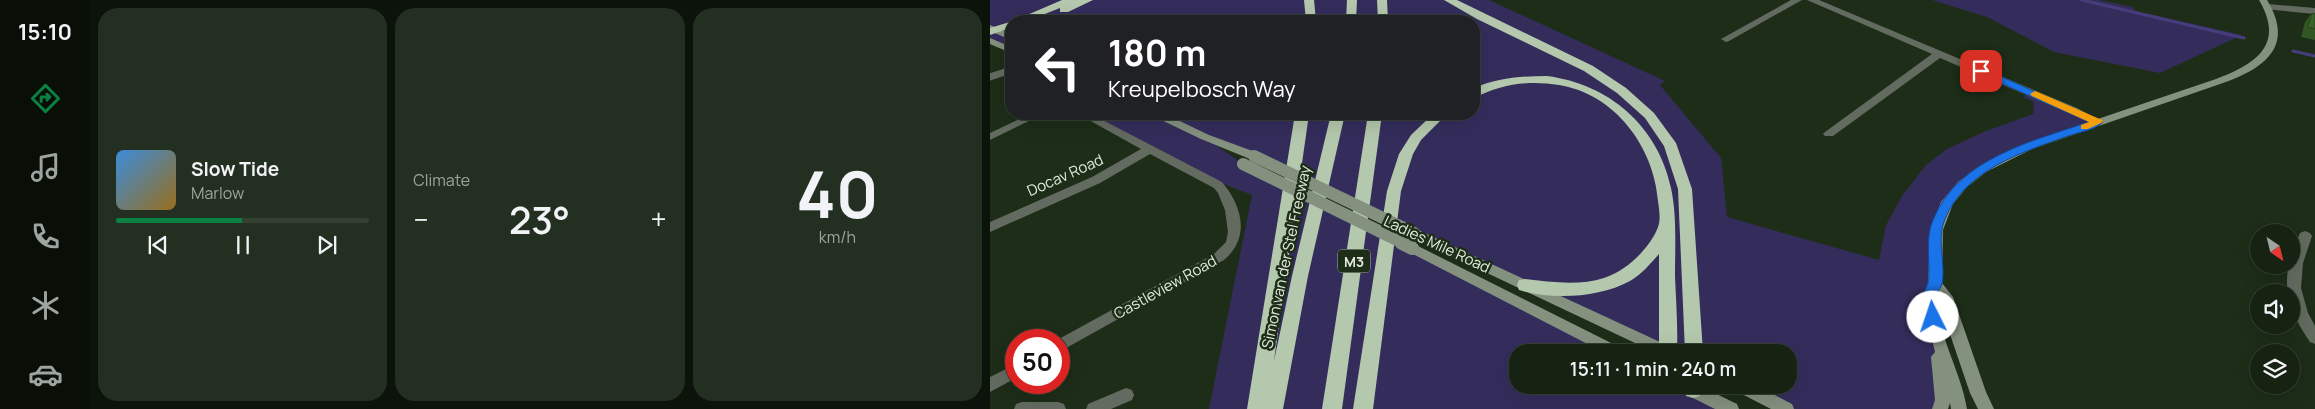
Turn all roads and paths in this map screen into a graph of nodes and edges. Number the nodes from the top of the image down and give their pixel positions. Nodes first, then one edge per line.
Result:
1 (1071, 0) edge
2 (1088, 0) edge
3 (1309, 0) edge
4 (1352, 0) edge
5 (1382, 0) edge
6 (1449, 0) edge
7 (1798, 0) edge
8 (1811, 0) edge
9 (2265, 3) edge
10 (2315, 11) edge
11 (1033, 15) edge
12 (1052, 15) edge
13 (1310, 15) edge
14 (1352, 15) edge
15 (1383, 15) edge
16 (1479, 15) edge
17 (1480, 16) edge
18 (1002, 31) edge
19 (1726, 40) dead end
20 (990, 41) edge
21 (1005, 47) edge
22 (1939, 54) junction
23 (1005, 73) edge
24 (1005, 77) edge
25 (990, 79) edge
26 (1480, 91) edge
27 (1026, 120) edge
28 (1095, 120) edge
29 (1169, 120) edge
30 (1301, 120) edge
31 (1337, 120) edge
32 (1374, 120) edge
33 (1434, 120) edge
34 (2098, 122) junction
35 (1829, 134) dead end
36 (1204, 137) junction
37 (990, 138) edge
38 (1151, 148) junction
39 (1666, 226) junction
40 (990, 227) edge
41 (2306, 236) dead end
42 (1935, 284) junction
43 (1525, 285) junction
44 (2315, 338) edge
45 (1070, 340) edge
46 (1600, 344) edge
47 (1651, 344) edge
48 (1668, 344) edge
49 (1694, 344) edge
50 (1940, 344) junction
51 (1005, 376) edge
52 (990, 385) edge
53 (1703, 394) edge
54 (1757, 394) edge
55 (1126, 396) dead end
56 (1022, 409) edge
57 (1058, 409) edge
58 (1094, 409) edge
59 (1257, 409) edge
60 (1273, 409) edge
61 (1332, 409) edge
62 (1363, 409) edge
63 (1731, 409) edge
64 (1786, 409) edge
65 (1940, 409) edge
66 (1959, 409) edge
67 (1986, 409) edge

1 - 11 highway
2 - 12 highway
3 - 13 highway
4 - 14 highway
5 - 15 highway
6 - 16 highway
7 - 19 street
8 - 22 street
9 - 10 street
9 - 34 main road
17 - 49 highway
18 - 20 highway
20 - 21 main road
22 - 34 street
22 - 35 street
23 - 25 lane
24 - 25 lane
26 - 39 highway
27 - 37 street
28 - 38 street
29 - 36 main road, Ladies Mile Road
30 - 59 highway
31 - 60 highway, Simon van der Stel Freeway
32 - 61 highway, M3
33 - 62 highway
34 - 42 main road
36 - 43 main road, Ladies Mile Road, bridge
36 - 46 main road, Ladies Mile Road, bridge
38 - 40 street, Docav Road
38 - 45 street, Castleview Road
39 - 43 highway
39 - 48 highway
41 - 44 street
42 - 50 main road
42 - 67 main road
43 - 47 main road, Ladies Mile Road
50 - 65 main road
50 - 66 main road
51 - 52 street
53 - 63 main road
54 - 64 main road
55 - 58 street
56 - 57 street

